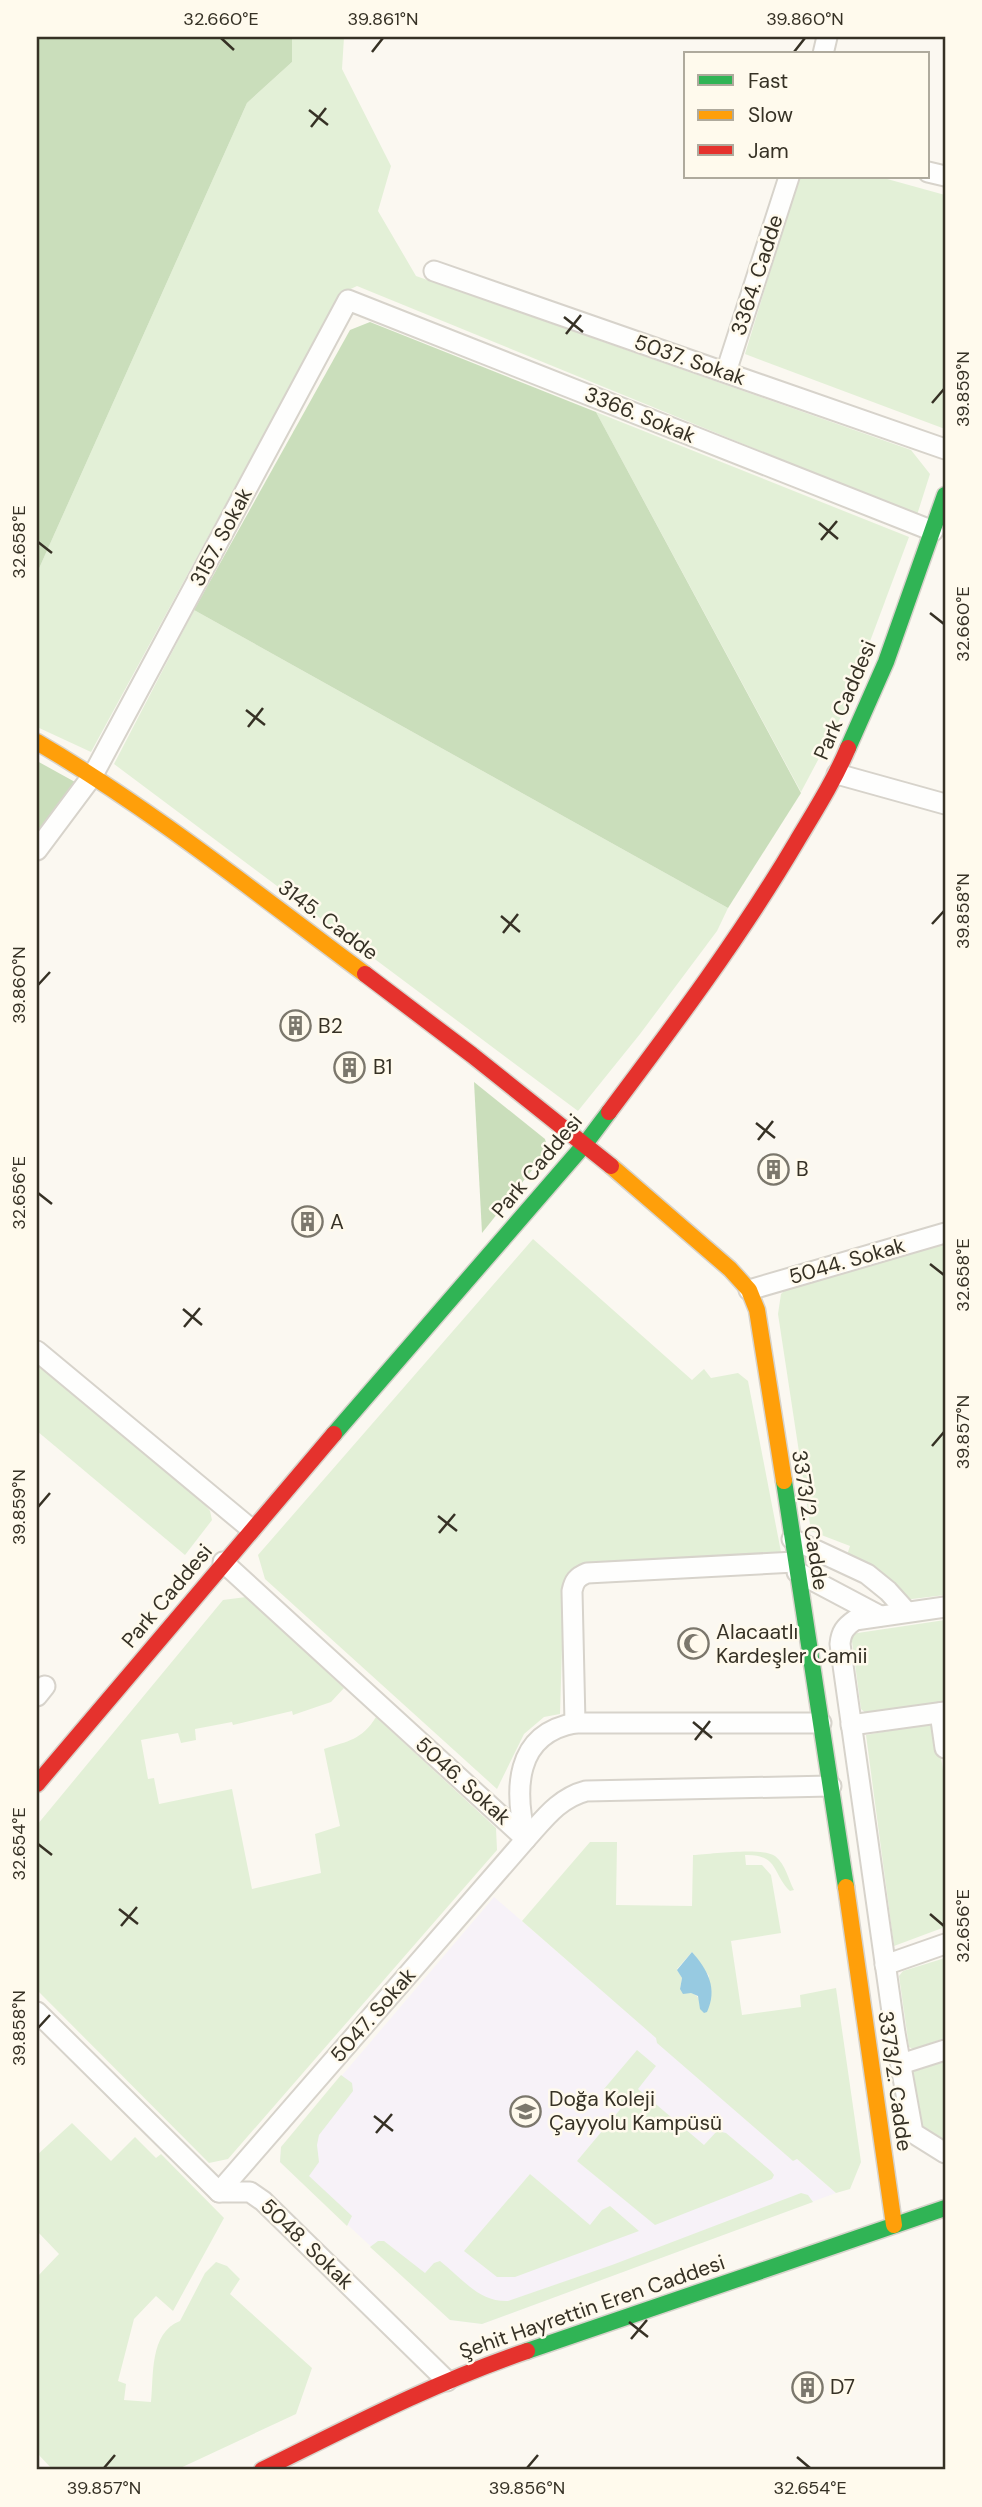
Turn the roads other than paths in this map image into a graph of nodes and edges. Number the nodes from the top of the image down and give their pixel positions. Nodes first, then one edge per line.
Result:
1 (789, 178) edge
2 (435, 271) dead end
3 (348, 300) joint
4 (726, 372) junction
5 (945, 449) edge
6 (945, 495) edge
7 (933, 531) junction
8 (37, 742) edge
9 (837, 774) junction
10 (93, 775) junction
11 (945, 804) edge
12 (37, 850) edge
13 (585, 1144) junction
14 (945, 1233) edge
15 (749, 1290) junction
16 (37, 1351) edge
17 (251, 1529) junction
18 (792, 1539) junction
19 (223, 1562) junction
20 (796, 1567) junction
21 (945, 1607) edge
22 (906, 1612) junction
23 (880, 1616) junction
24 (943, 1712) edge
25 (575, 1723) junction
26 (821, 1723) junction
27 (851, 1725) junction
28 (945, 1748) edge
29 (37, 1784) edge
30 (831, 1786) junction
31 (526, 1839) junction
32 (945, 1944) edge
33 (885, 1965) junction
34 (37, 2012) edge
35 (945, 2050) edge
36 (901, 2064) junction
37 (945, 2153) edge
38 (219, 2192) junction
39 (945, 2208) edge
40 (894, 2225) junction
41 (447, 2381) junction
42 (262, 2470) edge

1 - 4 street, 3364. Cadde
2 - 4 street, 5037. Sokak
3 - 7 street, 3366. Sokak
3 - 10 street, 3157. Sokak
4 - 5 street, 5037. Sokak
6 - 7 street, Park Caddesi
7 - 9 street, Park Caddesi
8 - 10 street, 3145. Cadde
9 - 11 street
9 - 13 street, Park Caddesi
10 - 12 street, 3157. Sokak
10 - 13 street, 3145. Cadde
13 - 15 street, 3373/2. Cadde
13 - 17 street, Park Caddesi
14 - 15 street, 5044. Sokak
15 - 18 street, 3373/2. Cadde
16 - 17 street
17 - 19 street, Park Caddesi
18 - 20 street, 3373/2. Cadde
18 - 22 street
19 - 29 street, Park Caddesi
19 - 31 street, 5046. Sokak
20 - 23 street
20 - 25 street
20 - 26 street, 3373/2. Cadde
21 - 22 street
22 - 23 street
23 - 27 street
24 - 27 street
24 - 28 street
25 - 26 street
25 - 31 street
26 - 30 street, 3373/2. Cadde
27 - 33 street
30 - 31 street, 5046. Sokak
30 - 40 street, 3373/2. Cadde
31 - 38 street, 5047. Sokak
32 - 33 street
33 - 36 street
34 - 38 street
35 - 36 street
36 - 37 street
38 - 41 street, 5048. Sokak
39 - 40 street, Şehit Hayrettin Eren Caddesi
40 - 41 street, Şehit Hayrettin Eren Caddesi
41 - 42 street, Şehit Hayrettin Eren Caddesi

